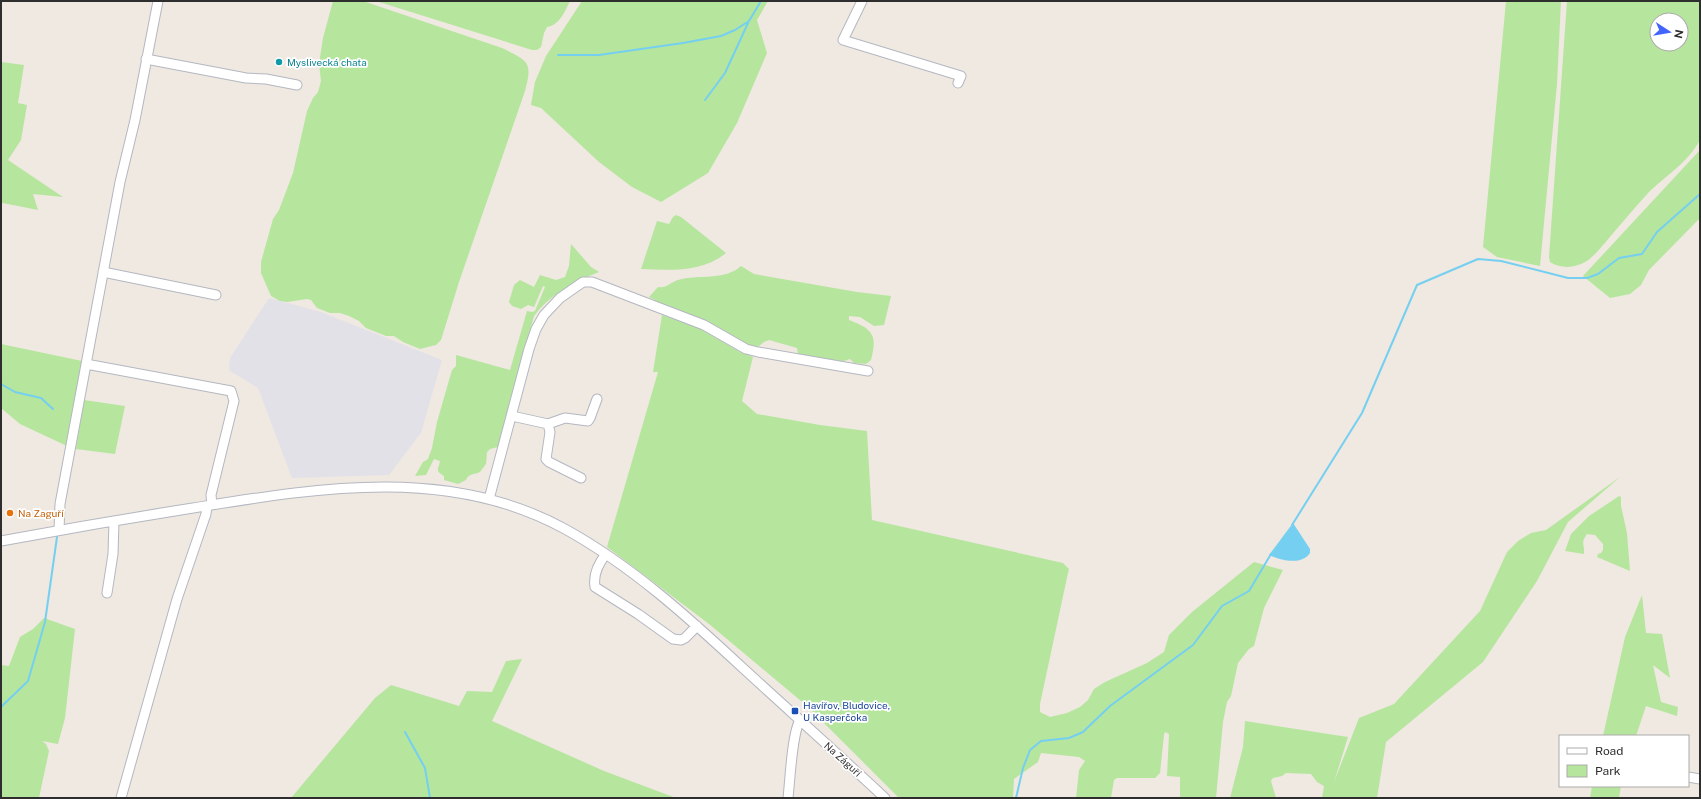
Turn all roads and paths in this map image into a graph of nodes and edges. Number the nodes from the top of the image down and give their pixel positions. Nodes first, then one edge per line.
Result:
1 (158, 1) edge
2 (862, 1) edge
3 (146, 59) junction
4 (961, 76) dead end
5 (297, 85) dead end
6 (103, 272) junction
7 (216, 295) dead end
8 (86, 364) junction
9 (868, 371) dead end
10 (598, 399) dead end
11 (512, 416) junction
12 (548, 424) junction
13 (581, 478) dead end
14 (490, 499) junction
15 (209, 505) junction
16 (114, 521) junction
17 (59, 530) junction
18 (1, 541) edge
19 (606, 554) junction
20 (107, 593) dead end
21 (697, 626) junction
22 (800, 720) junction
23 (1689, 776) edge
24 (1700, 780) edge
25 (121, 798) edge
26 (788, 798) edge
27 (886, 798) edge

1 - 3 street
2 - 4 street
3 - 5 street
3 - 6 street
6 - 7 street
6 - 8 street
8 - 15 street
8 - 17 street
9 - 11 street
10 - 12 street
11 - 12 street
11 - 14 street
12 - 13 street
14 - 15 street, Na Záguří
14 - 19 street, Na Záguří
15 - 16 street, Na Záguří
15 - 25 street
16 - 17 street, Na Záguří
16 - 20 street
17 - 18 street, Na Záguří
19 - 21 street, Na Záguří
19 - 21 street
21 - 22 street, Na Záguří
22 - 26 street
22 - 27 street, Na Záguří
23 - 24 street

